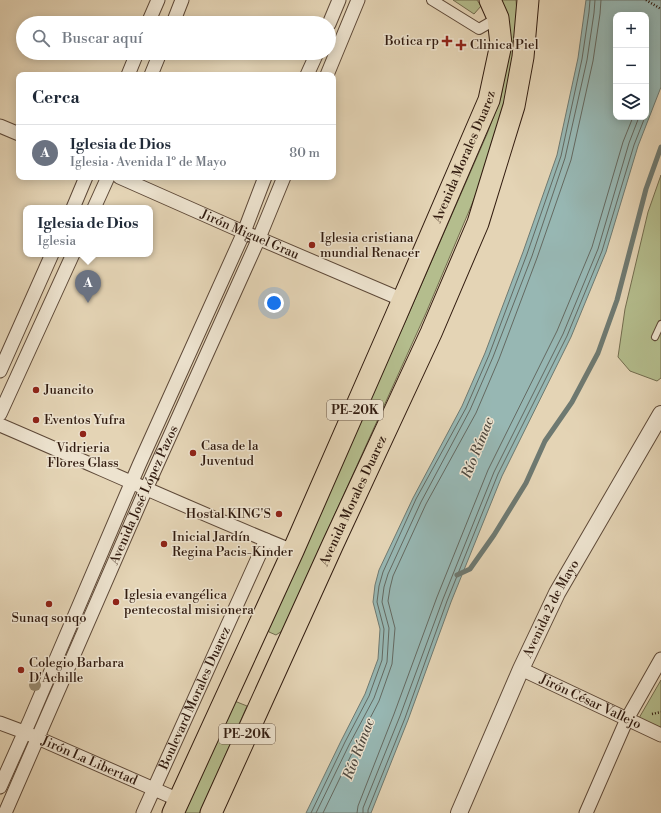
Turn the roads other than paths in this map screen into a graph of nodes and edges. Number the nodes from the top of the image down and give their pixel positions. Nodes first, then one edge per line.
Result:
1 (158, 0) edge
2 (182, 0) edge
3 (339, 0) edge
4 (358, 0) edge
5 (432, 0) edge
6 (528, 0) edge
7 (494, 9) edge
8 (151, 16) edge
9 (176, 16) edge
10 (332, 16) edge
11 (336, 53) edge
12 (134, 60) edge
13 (157, 60) edge
14 (314, 60) edge
15 (333, 60) edge
16 (129, 72) edge
17 (152, 72) edge
18 (308, 72) edge
19 (328, 72) edge
20 (0, 126) edge
21 (16, 133) edge
22 (85, 180) edge
23 (107, 180) edge
24 (126, 180) edge
25 (264, 180) edge
26 (283, 180) edge
27 (74, 205) edge
28 (95, 205) edge
29 (244, 232) junction
30 (259, 238) junction
31 (51, 257) edge
32 (72, 257) edge
33 (403, 300) junction
34 (661, 324) edge
35 (656, 336) dead end
36 (0, 371) edge
37 (0, 414) edge
38 (661, 414) edge
39 (0, 425) edge
40 (132, 482) junction
41 (146, 489) junction
42 (266, 540) junction
43 (293, 551) junction
44 (661, 659) edge
45 (521, 669) junction
46 (234, 681) junction
47 (266, 693) junction
48 (627, 719) junction
49 (0, 723) edge
50 (24, 732) junction
51 (661, 735) edge
52 (37, 738) junction
53 (0, 787) edge
54 (153, 789) junction
55 (176, 807) edge
56 (5, 813) edge
57 (143, 813) edge
58 (211, 813) edge
59 (459, 813) edge
60 (586, 813) edge

1 - 8 street
2 - 9 street
3 - 10 street
4 - 11 street
5 - 7 street
6 - 47 highway, Avenida Morales Duarez / PE-20K
7 - 33 highway, Avenida Morales Duarez / PE-20K
12 - 16 street
13 - 17 street
14 - 18 street
15 - 19 street
20 - 21 street
22 - 27 street
23 - 28 street
24 - 29 street, Jirón Miguel Grau
25 - 29 street, Avenida José López Pazos
26 - 30 street, Avenida José López Pazos
29 - 30 street, Jirón Miguel Grau
29 - 40 street, Avenida José López Pazos
30 - 33 street, Jirón Miguel Grau
30 - 41 street, Avenida José López Pazos
31 - 36 street
32 - 37 street
33 - 43 highway, Avenida Morales Duarez / PE-20K
34 - 35 lane
38 - 45 street, Avenida 2 de Mayo
39 - 40 street
40 - 41 street
40 - 50 street, Avenida José López Pazos
41 - 42 street
41 - 52 street, Avenida José López Pazos
42 - 43 street
42 - 54 street, Boulevard Morales Duarez
43 - 46 highway, Avenida Morales Duarez / PE-20K
44 - 48 street
45 - 48 street, Jirón César Vallejo
45 - 59 street, Avenida 2 de Mayo
46 - 47 highway
46 - 55 highway, Avenida Morales Duarez / PE-20K
47 - 58 highway, Avenida Morales Duarez / PE-20K
48 - 51 street, Jirón César Vallejo
48 - 60 street
49 - 50 street, Jirón La Libertad
50 - 52 street, Jirón La Libertad
50 - 53 street, Avenida José López Pazos
52 - 54 street, Jirón La Libertad
52 - 56 street, Avenida José López Pazos
54 - 55 street, Jirón La Libertad
54 - 57 street, Boulevard Morales Duarez

